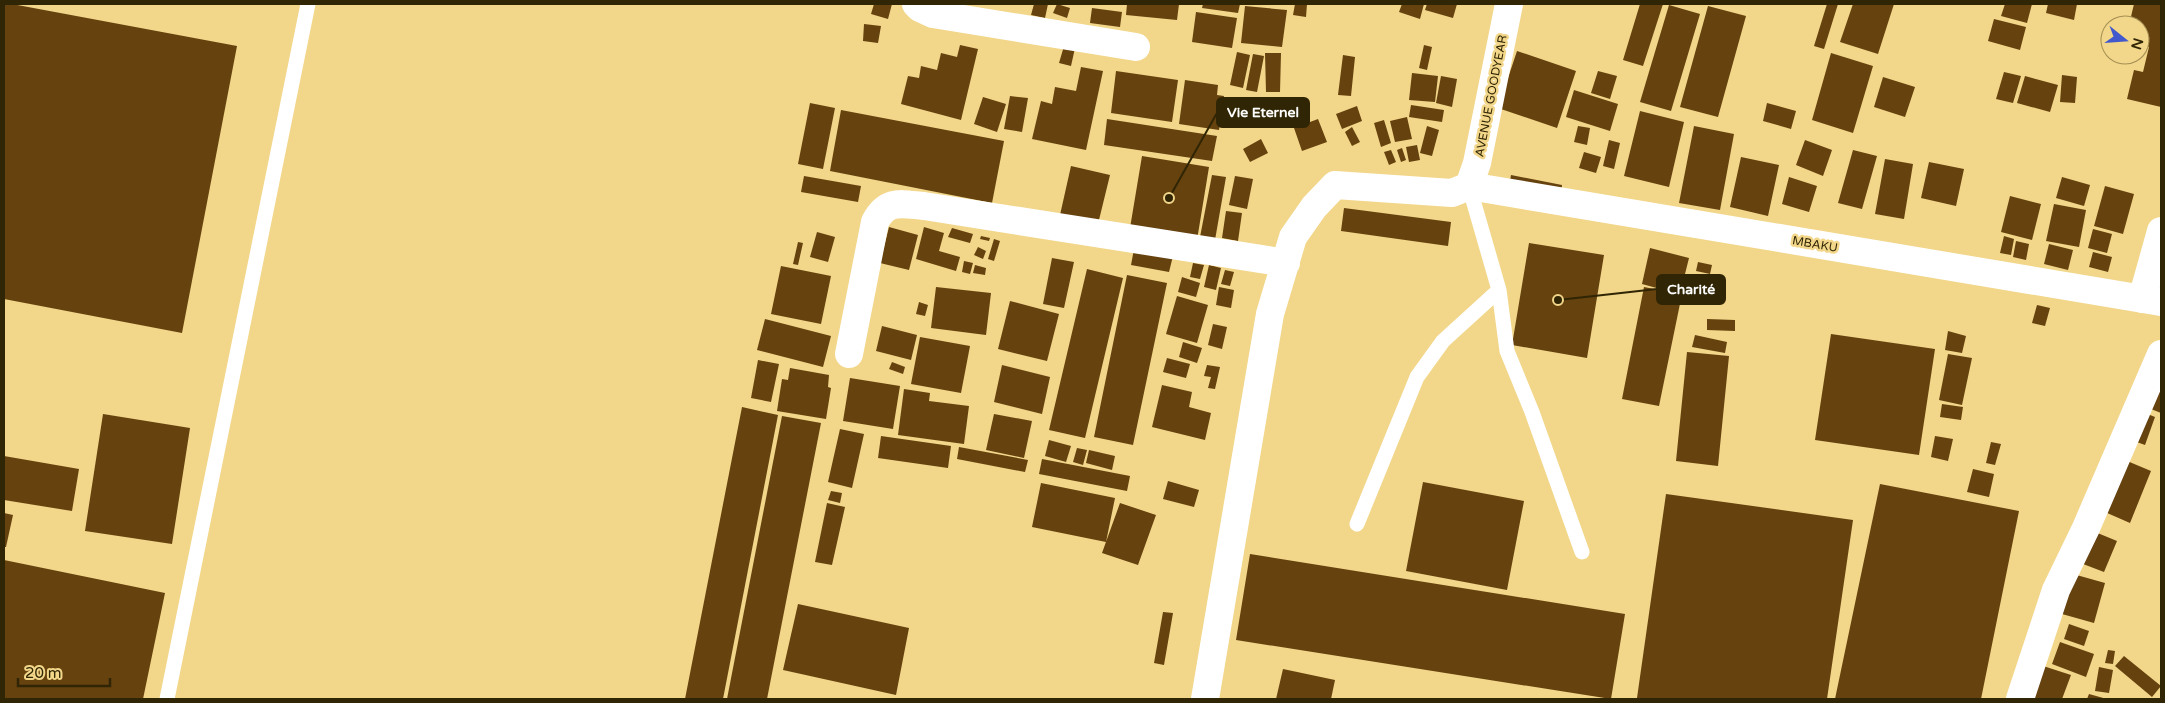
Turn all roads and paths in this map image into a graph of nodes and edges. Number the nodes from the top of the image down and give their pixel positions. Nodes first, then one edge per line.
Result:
1 (308, 4) edge
2 (916, 4) edge
3 (1509, 4) edge
4 (1136, 47) dead end
5 (1469, 186) junction
6 (2161, 231) edge
7 (1286, 263) junction
8 (1499, 290) junction
9 (2152, 301) edge
10 (849, 354) dead end
11 (2161, 354) edge
12 (1357, 524) dead end
13 (1582, 552) dead end
14 (167, 699) edge
15 (1205, 699) edge
16 (2020, 699) edge

1 - 14 lane
2 - 4 street
3 - 5 street, AVENUE GOODYEAR
5 - 7 street
5 - 8 lane
5 - 9 street, MBAKU
6 - 9 street
7 - 10 street
7 - 15 street
8 - 12 lane
8 - 13 lane
11 - 16 street

